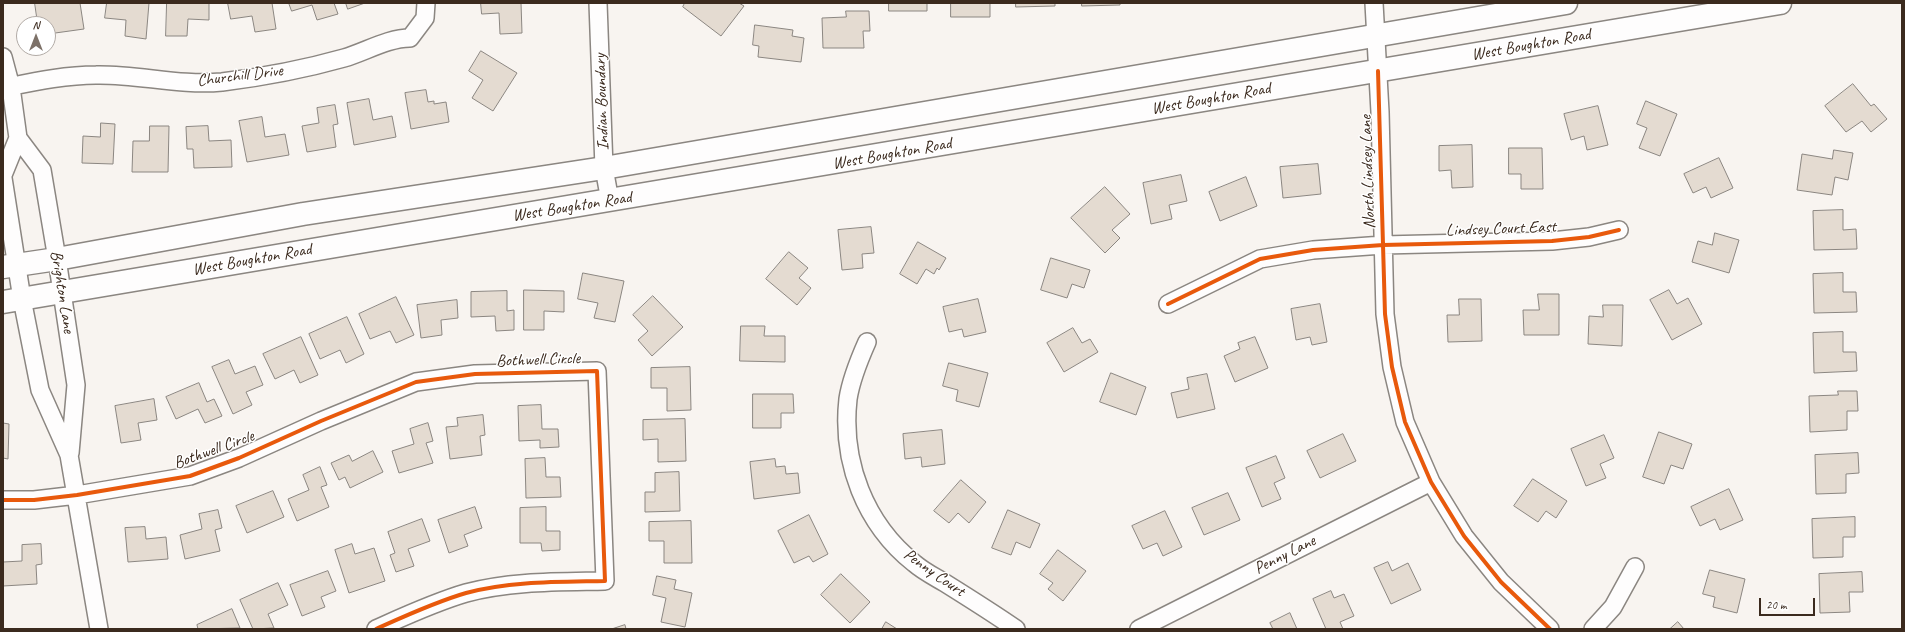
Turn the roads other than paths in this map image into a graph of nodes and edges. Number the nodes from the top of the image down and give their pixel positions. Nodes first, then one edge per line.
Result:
1 (426, 3) edge
2 (598, 3) edge
3 (1374, 3) edge
4 (1566, 3) edge
5 (1780, 3) edge
6 (1374, 36) junction
7 (3, 57) edge
8 (1378, 71) junction
9 (7, 87) edge
10 (18, 138) junction
11 (604, 168) junction
12 (3, 176) edge
13 (610, 201) junction
14 (1619, 230) dead end
15 (1383, 246) junction
16 (57, 259) junction
17 (10, 266) edge
18 (62, 292) junction
19 (12, 300) edge
20 (1168, 304) dead end
21 (867, 342) dead end
22 (69, 455) junction
23 (1431, 482) junction
24 (77, 495) junction
25 (3, 500) edge
26 (1635, 567) dead end
27 (98, 629) edge
28 (376, 629) edge
29 (1016, 629) edge
30 (1139, 629) edge
31 (1550, 629) edge
32 (1593, 629) edge

1 - 9 street, Churchill Drive
2 - 11 street, Indian Boundary
3 - 6 street
4 - 6 main road, West Boughton Road
5 - 8 main road, West Boughton Road
6 - 8 street, North Lindsey Lane
6 - 11 main road, West Boughton Road
7 - 9 street, Brighton Lane
8 - 13 main road, West Boughton Road
8 - 15 street, North Lindsey Lane
9 - 10 street, Brighton Lane
10 - 12 street, Brighton Lane
10 - 16 street, Brighton Lane
11 - 13 street, Indian Boundary
11 - 16 main road, West Boughton Road
12 - 17 street, Brighton Lane
13 - 18 main road, West Boughton Road
14 - 15 street, Lindsey Court East
15 - 20 street, Lindsey Court East
15 - 23 street, North Lindsey Lane
16 - 17 main road, West Boughton Road
16 - 18 street, Brighton Lane
17 - 19 street, Brighton Lane
18 - 19 main road, West Boughton Road
18 - 22 street, Brighton Lane
19 - 22 street, Brighton Lane
21 - 29 street, Penny Court
22 - 24 street, Brighton Lane
23 - 30 street, Penny Lane
23 - 31 street, North Lindsey Lane
24 - 25 street
24 - 27 street, Brighton Lane
24 - 28 street, Bothwell Circle
26 - 32 street

